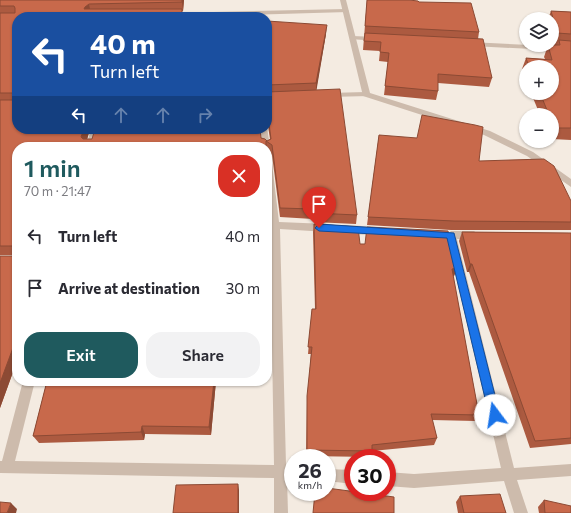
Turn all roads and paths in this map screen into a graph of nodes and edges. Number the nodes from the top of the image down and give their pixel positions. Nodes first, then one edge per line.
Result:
1 (343, 0) edge
2 (346, 11) junction
3 (272, 13) edge
4 (352, 38) junction
5 (383, 40) edge
6 (462, 44) edge
7 (571, 49) edge
8 (366, 94) junction
9 (320, 96) edge
10 (571, 184) edge
11 (272, 199) edge
12 (275, 225) junction
13 (390, 232) edge
14 (488, 235) edge
15 (28, 386) edge
16 (286, 449) edge
17 (4, 468) edge
18 (571, 470) edge
19 (284, 472) edge
20 (509, 475) junction
21 (396, 480) edge
22 (284, 492) edge
23 (281, 513) edge
24 (521, 513) edge

1 - 2 street
2 - 3 street
2 - 4 street
4 - 5 street
4 - 8 street
6 - 7 street
8 - 9 street
8 - 10 street
11 - 12 street
12 - 13 street
12 - 16 street
14 - 20 street
15 - 17 street
17 - 19 street
18 - 20 street
20 - 21 street
20 - 24 street
22 - 23 street

